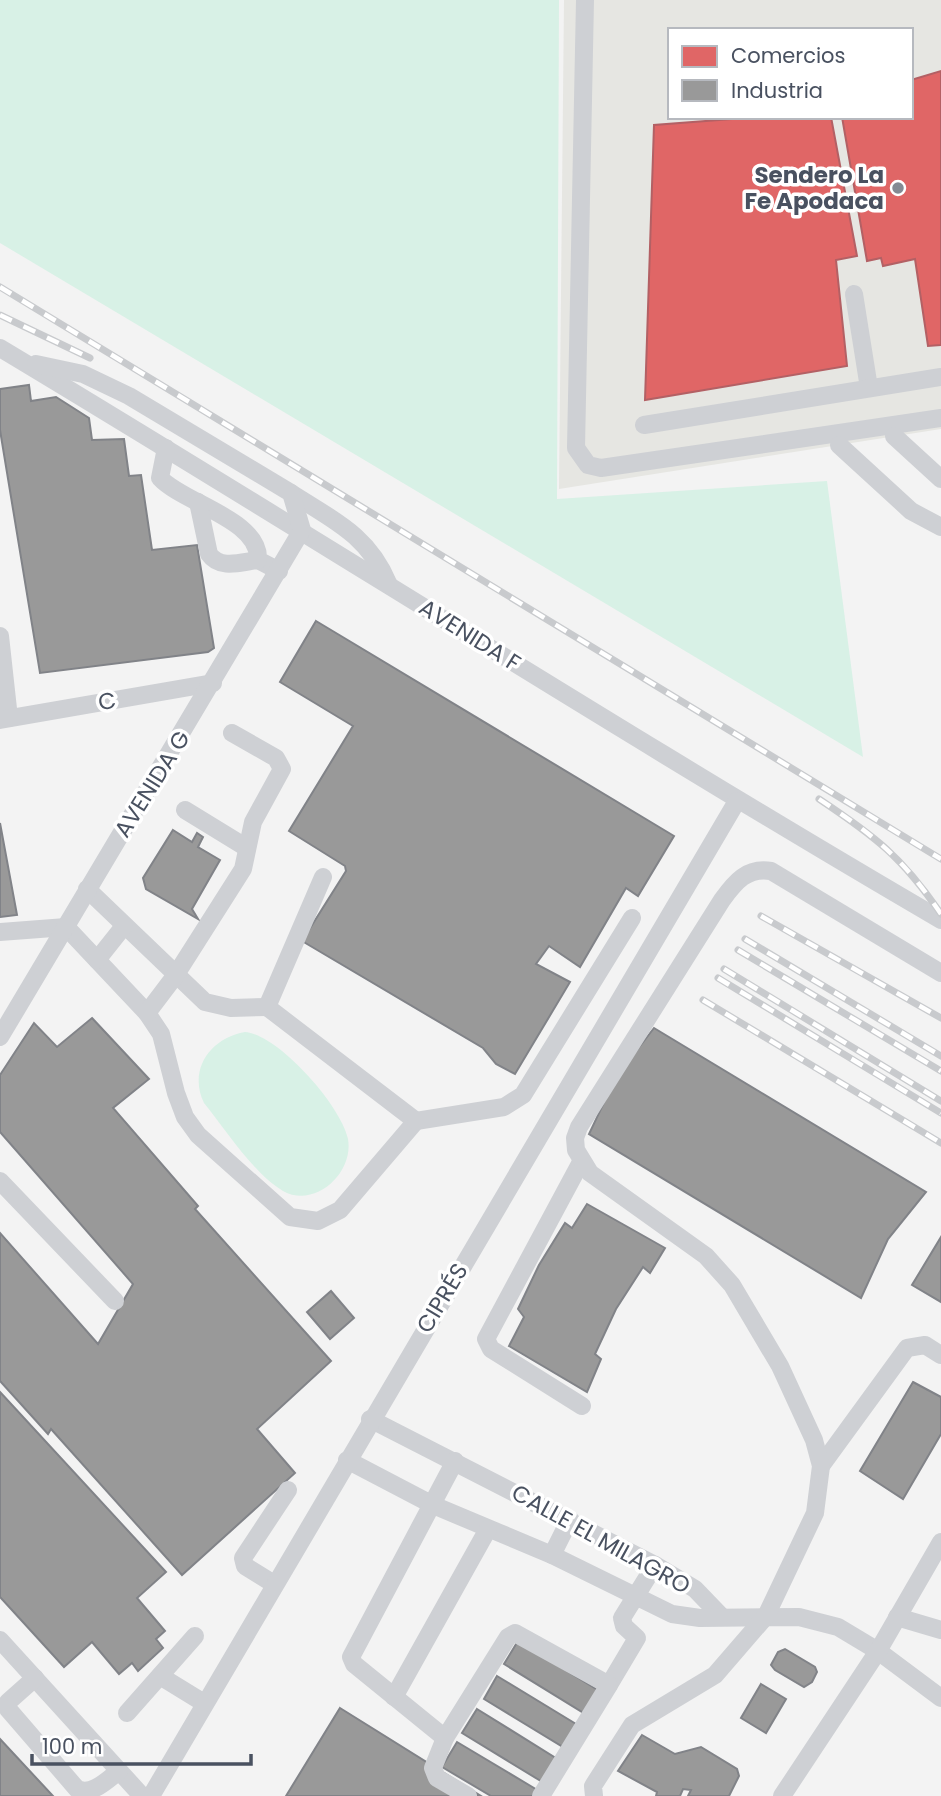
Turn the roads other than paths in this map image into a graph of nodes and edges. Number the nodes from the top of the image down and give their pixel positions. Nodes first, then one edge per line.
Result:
1 (585, 0) edge
2 (854, 294) dead end
3 (0, 348) edge
4 (19, 360) junction
5 (941, 377) edge
6 (869, 388) junction
7 (941, 418) edge
8 (644, 425) dead end
9 (894, 436) dead end
10 (839, 445) dead end
11 (166, 448) junction
12 (941, 479) edge
13 (291, 493) junction
14 (246, 496) junction
15 (198, 502) junction
16 (232, 523) junction
17 (941, 527) edge
18 (302, 530) junction
19 (257, 560) junction
20 (279, 571) junction
21 (388, 583) junction
22 (0, 636) edge
23 (213, 683) junction
24 (4, 719) edge
25 (232, 733) dead end
26 (737, 801) junction
27 (185, 810) dead end
28 (247, 848) junction
29 (323, 877) dead end
30 (87, 890) junction
31 (632, 918) dead end
32 (941, 920) edge
33 (124, 926) junction
34 (66, 927) junction
35 (0, 932) edge
36 (97, 960) junction
37 (941, 973) edge
38 (175, 976) junction
39 (267, 1007) junction
40 (147, 1013) junction
41 (0, 1037) edge
42 (416, 1121) junction
43 (581, 1162) junction
44 (0, 1181) edge
45 (115, 1301) dead end
46 (941, 1355) edge
47 (582, 1406) dead end
48 (370, 1419) junction
49 (347, 1460) junction
50 (455, 1461) junction
51 (821, 1466) junction
52 (288, 1490) dead end
53 (433, 1505) junction
54 (570, 1519) junction
55 (488, 1529) junction
56 (941, 1542) edge
57 (552, 1555) junction
58 (655, 1565) junction
59 (274, 1584) junction
60 (636, 1594) junction
61 (721, 1616) junction
62 (766, 1616) junction
63 (897, 1617) junction
64 (941, 1630) edge
65 (195, 1636) dead end
66 (0, 1640) edge
67 (878, 1651) junction
68 (160, 1676) junction
69 (35, 1678) junction
70 (609, 1685) junction
71 (394, 1697) junction
72 (941, 1698) edge
73 (204, 1703) junction
74 (127, 1713) dead end
75 (444, 1738) junction
76 (119, 1771) junction
77 (142, 1796) edge
78 (150, 1796) edge
79 (468, 1796) edge
80 (541, 1796) edge
81 (594, 1796) edge
82 (782, 1796) edge

1 - 7 street
2 - 6 street
3 - 4 street, AVENIDA F
4 - 11 street, AVENIDA F
4 - 13 street
5 - 6 street
6 - 8 street
9 - 12 street
10 - 17 street
11 - 14 street, AVENIDA F
11 - 15 street
13 - 18 street
13 - 21 street
14 - 16 street
14 - 18 street, AVENIDA F
15 - 16 street
15 - 19 street
16 - 19 street
18 - 20 street, AVENIDA G
18 - 21 street, AVENIDA F
19 - 20 street
20 - 23 street, AVENIDA G
21 - 26 street, AVENIDA F
22 - 24 street
23 - 24 street, C
23 - 30 street, AVENIDA G
25 - 28 street
26 - 32 street, AVENIDA F
26 - 48 street, CIPRÉS
27 - 28 street
28 - 38 street
29 - 39 street
30 - 33 street
30 - 34 street, AVENIDA G
31 - 42 street
33 - 36 street
33 - 38 street
34 - 35 street
34 - 36 street
34 - 41 street, AVENIDA G
36 - 40 street
37 - 43 street
38 - 39 street
38 - 40 street
39 - 42 street
40 - 42 street
43 - 47 street
43 - 51 street
44 - 45 street
46 - 51 street
48 - 49 street, CIPRÉS
48 - 50 street, CALLE EL MILAGRO
49 - 53 street, CALLE EL MILAGRO
49 - 59 street, CIPRÉS
50 - 53 street
50 - 54 street, CALLE EL MILAGRO
51 - 62 street
52 - 59 street
53 - 55 street, CALLE EL MILAGRO
53 - 71 street
54 - 57 street
54 - 58 street, CALLE EL MILAGRO
55 - 57 street, CALLE EL MILAGRO
55 - 71 street
56 - 63 street
57 - 60 street, CALLE EL MILAGRO
58 - 60 street
58 - 61 street, CALLE EL MILAGRO
59 - 73 street, CIPRÉS
60 - 61 street, CALLE EL MILAGRO
60 - 70 street
61 - 62 street
62 - 67 street
62 - 81 street
63 - 64 street
63 - 67 street
65 - 68 street
66 - 69 street
67 - 72 street
67 - 82 street
68 - 73 street
68 - 74 street
69 - 76 street
69 - 76 street
70 - 75 street
70 - 80 street
71 - 75 street
73 - 78 street, CIPRÉS
75 - 79 street
76 - 77 street

